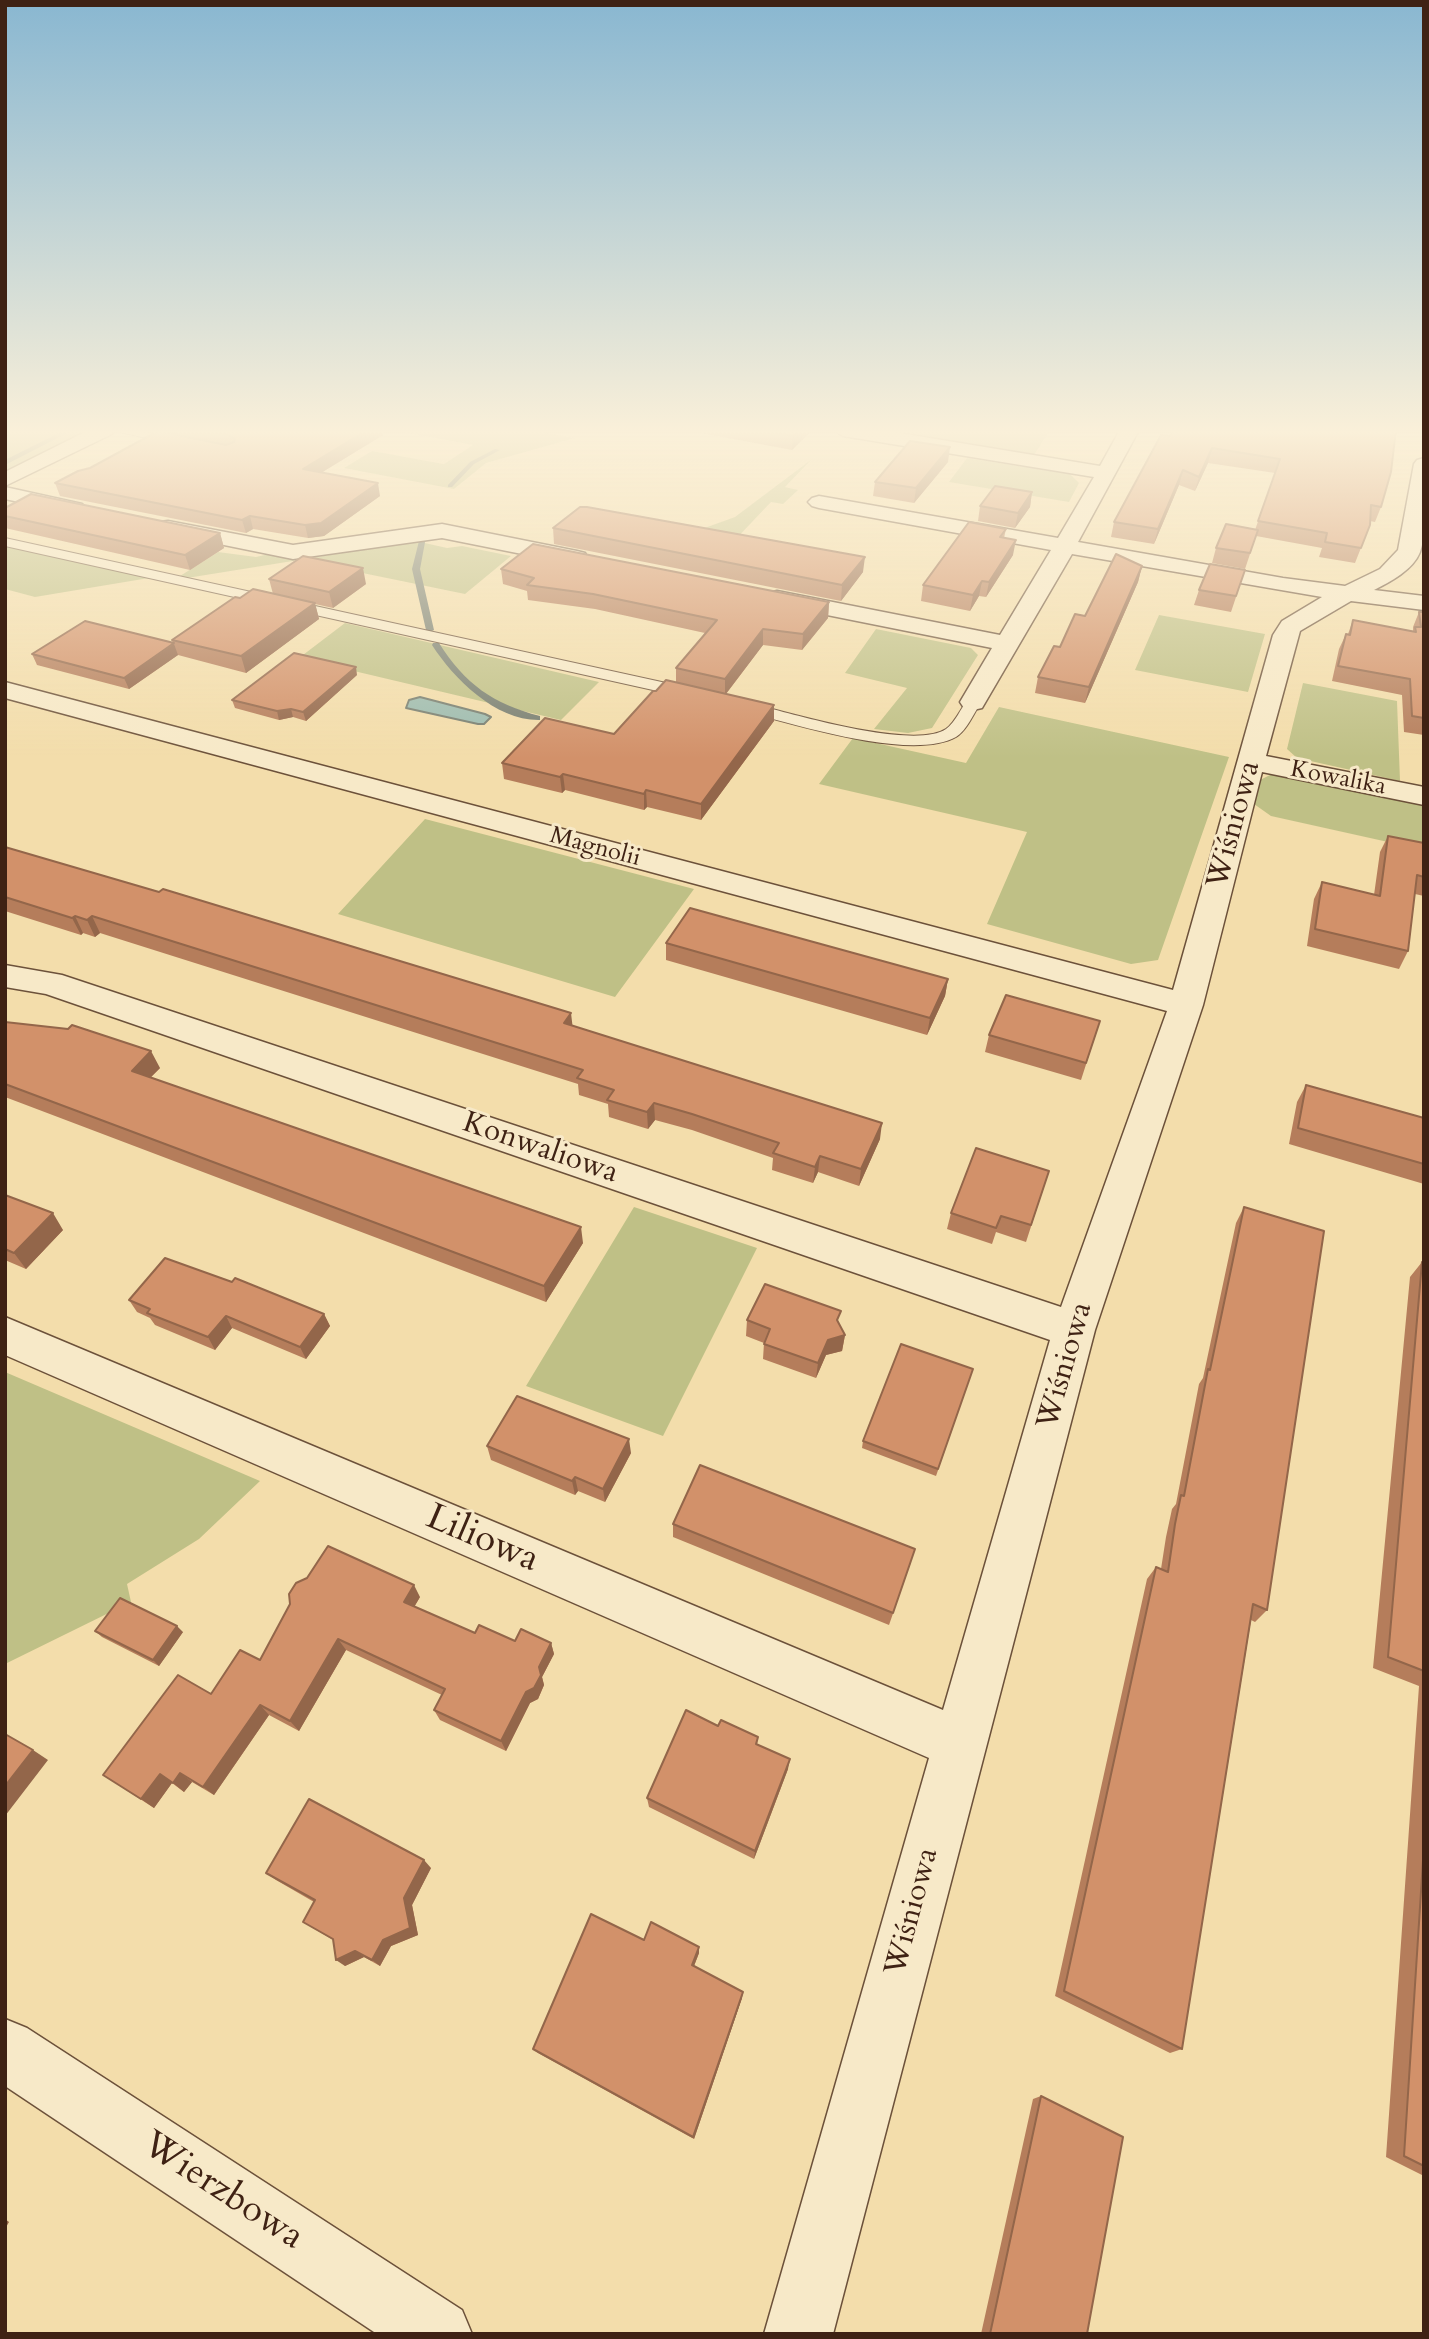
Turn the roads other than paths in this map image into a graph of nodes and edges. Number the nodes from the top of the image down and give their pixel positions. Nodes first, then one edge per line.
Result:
1 (228, 539) edge
2 (384, 539) edge
3 (483, 539) edge
4 (1027, 539) edge
5 (1069, 539) edge
6 (1411, 539) edge
7 (5, 542) edge
8 (1065, 546) junction
9 (596, 562) edge
10 (1349, 593) junction
11 (757, 594) edge
12 (1424, 603) edge
13 (1007, 644) junction
14 (5, 690) edge
15 (707, 697) edge
16 (973, 702) joint
17 (733, 703) edge
18 (1252, 762) junction
19 (1424, 796) edge
20 (5, 976) edge
21 (1186, 1005) junction
22 (1074, 1331) junction
23 (5, 1335) edge
24 (959, 1744) junction
25 (5, 2050) edge
26 (438, 2334) edge
27 (798, 2334) edge

1 - 2 street
3 - 9 street
4 - 8 street
5 - 8 street
6 - 10 street, Wiśniowa
7 - 15 lane
8 - 10 street
8 - 13 street
10 - 12 street
10 - 18 street, Wiśniowa
11 - 13 street
13 - 16 street
14 - 21 street, Magnolii
16 - 17 lane
18 - 19 street, Kowalika
18 - 21 street, Wiśniowa
20 - 22 street, Konwaliowa
21 - 22 street, Wiśniowa
22 - 24 street, Wiśniowa
23 - 24 street, Liliowa
24 - 27 street, Wiśniowa
25 - 26 street, Wierzbowa

